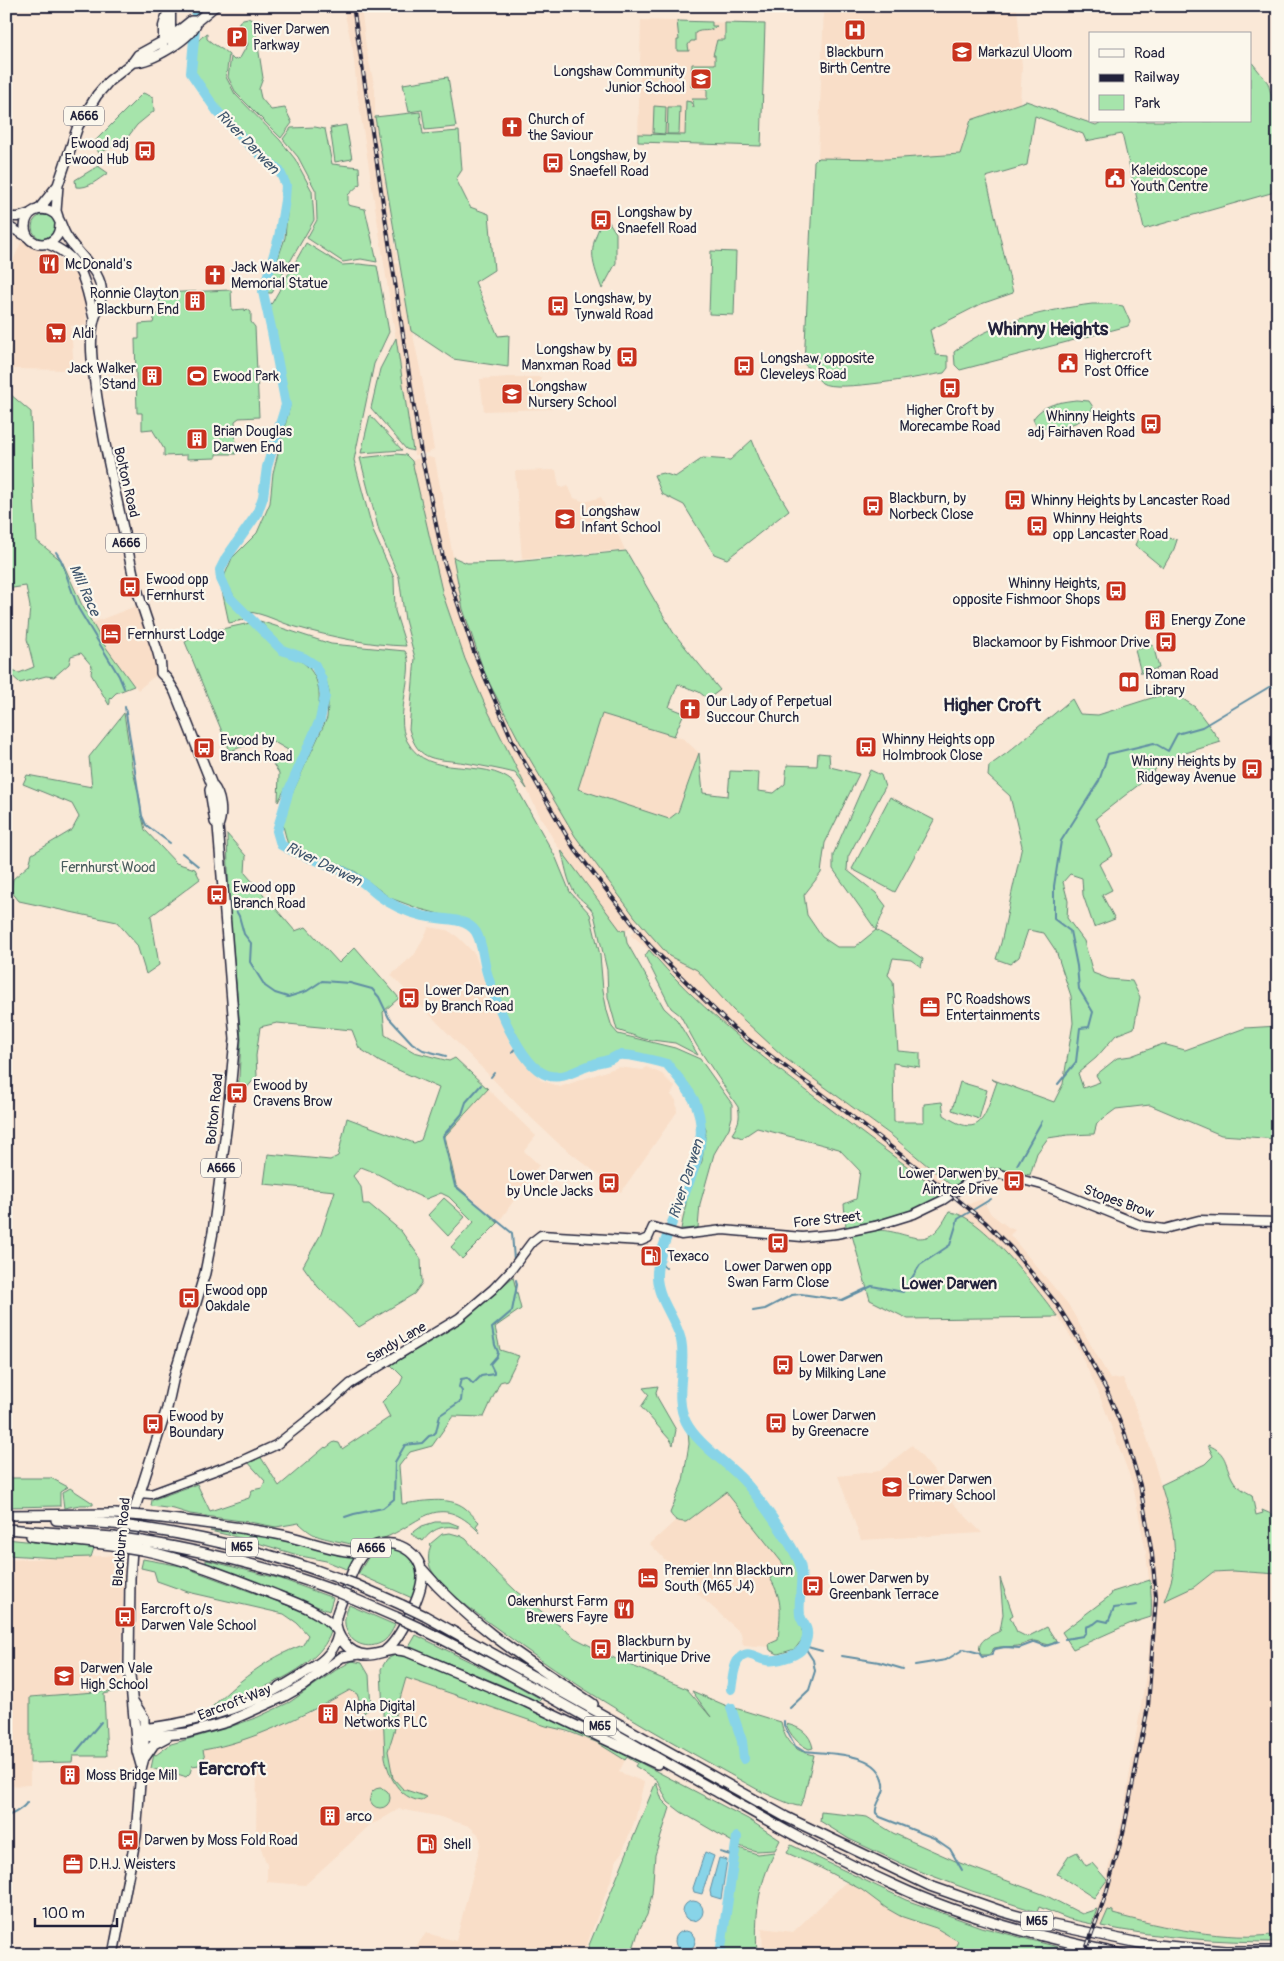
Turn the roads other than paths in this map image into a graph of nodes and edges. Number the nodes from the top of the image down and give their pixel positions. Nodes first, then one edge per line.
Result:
1 (170, 6) edge
2 (214, 6) edge
3 (199, 19) junction
4 (167, 39) junction
5 (168, 50) junction
6 (133, 62) junction
7 (58, 185) junction
8 (35, 211) junction
9 (6, 217) edge
10 (59, 221) junction
11 (6, 225) edge
12 (29, 238) junction
13 (48, 244) junction
14 (97, 277) junction
15 (91, 302) junction
16 (94, 318) junction
17 (1042, 1185) joint
18 (1278, 1222) edge
19 (653, 1227) joint
20 (171, 1390) joint
21 (138, 1493) junction
22 (6, 1516) edge
23 (6, 1530) edge
24 (142, 1545) junction
25 (365, 1552) junction
26 (422, 1570) junction
27 (337, 1632) junction
28 (386, 1650) junction
29 (359, 1654) junction
30 (133, 1701) junction
31 (144, 1718) junction
32 (158, 1727) junction
33 (140, 1733) junction
34 (171, 1736) junction
35 (645, 1739) junction
36 (143, 1762) junction
37 (725, 1796) junction
38 (1278, 1951) edge
39 (112, 1955) edge
40 (1125, 1955) edge

1 - 4 main road
2 - 3 highway, A666
3 - 4 highway, A666
3 - 5 highway, A666
4 - 5 main road
4 - 6 highway, A666
5 - 6 highway, A666
6 - 7 highway, A666
7 - 8 highway, A666
7 - 10 highway, A666
8 - 9 main road
8 - 10 highway
8 - 12 highway, A666
10 - 13 highway
10 - 14 highway, A666
11 - 12 main road
12 - 13 highway, A666
13 - 15 highway, A666
14 - 15 highway
14 - 16 highway, Bolton Road / A666
15 - 16 highway, Bolton Road / A666
16 - 20 highway, Bolton Road / A666
17 - 18 main road, Stopes Brow
17 - 19 main road, Fore Street
19 - 21 main road, Sandy Lane
20 - 21 highway, Blackburn Road / A666
21 - 30 highway, Blackburn Road / A666
22 - 25 highway, bridge
22 - 35 highway, M65, bridge
23 - 24 highway, M65, bridge
24 - 27 highway, M65
24 - 37 highway, M65, bridge
25 - 26 highway, A666
25 - 27 highway, A666
26 - 28 highway
26 - 35 highway, M65
27 - 29 highway
27 - 32 highway, Earcroft Way / A666
28 - 29 highway
28 - 37 highway, M65
29 - 34 highway, Earcroft Way
30 - 31 highway, Blackburn Road / A666
30 - 33 highway, Blackburn Road / A666
31 - 32 highway
31 - 33 highway, Blackburn Road / A666
32 - 33 highway, Earcroft Way / A666
33 - 34 highway, Earcroft Way
33 - 36 highway, Blackburn Road / A666
34 - 36 highway
35 - 38 highway, M65
36 - 39 highway, Blackburn Road / A666
37 - 40 highway, M65

